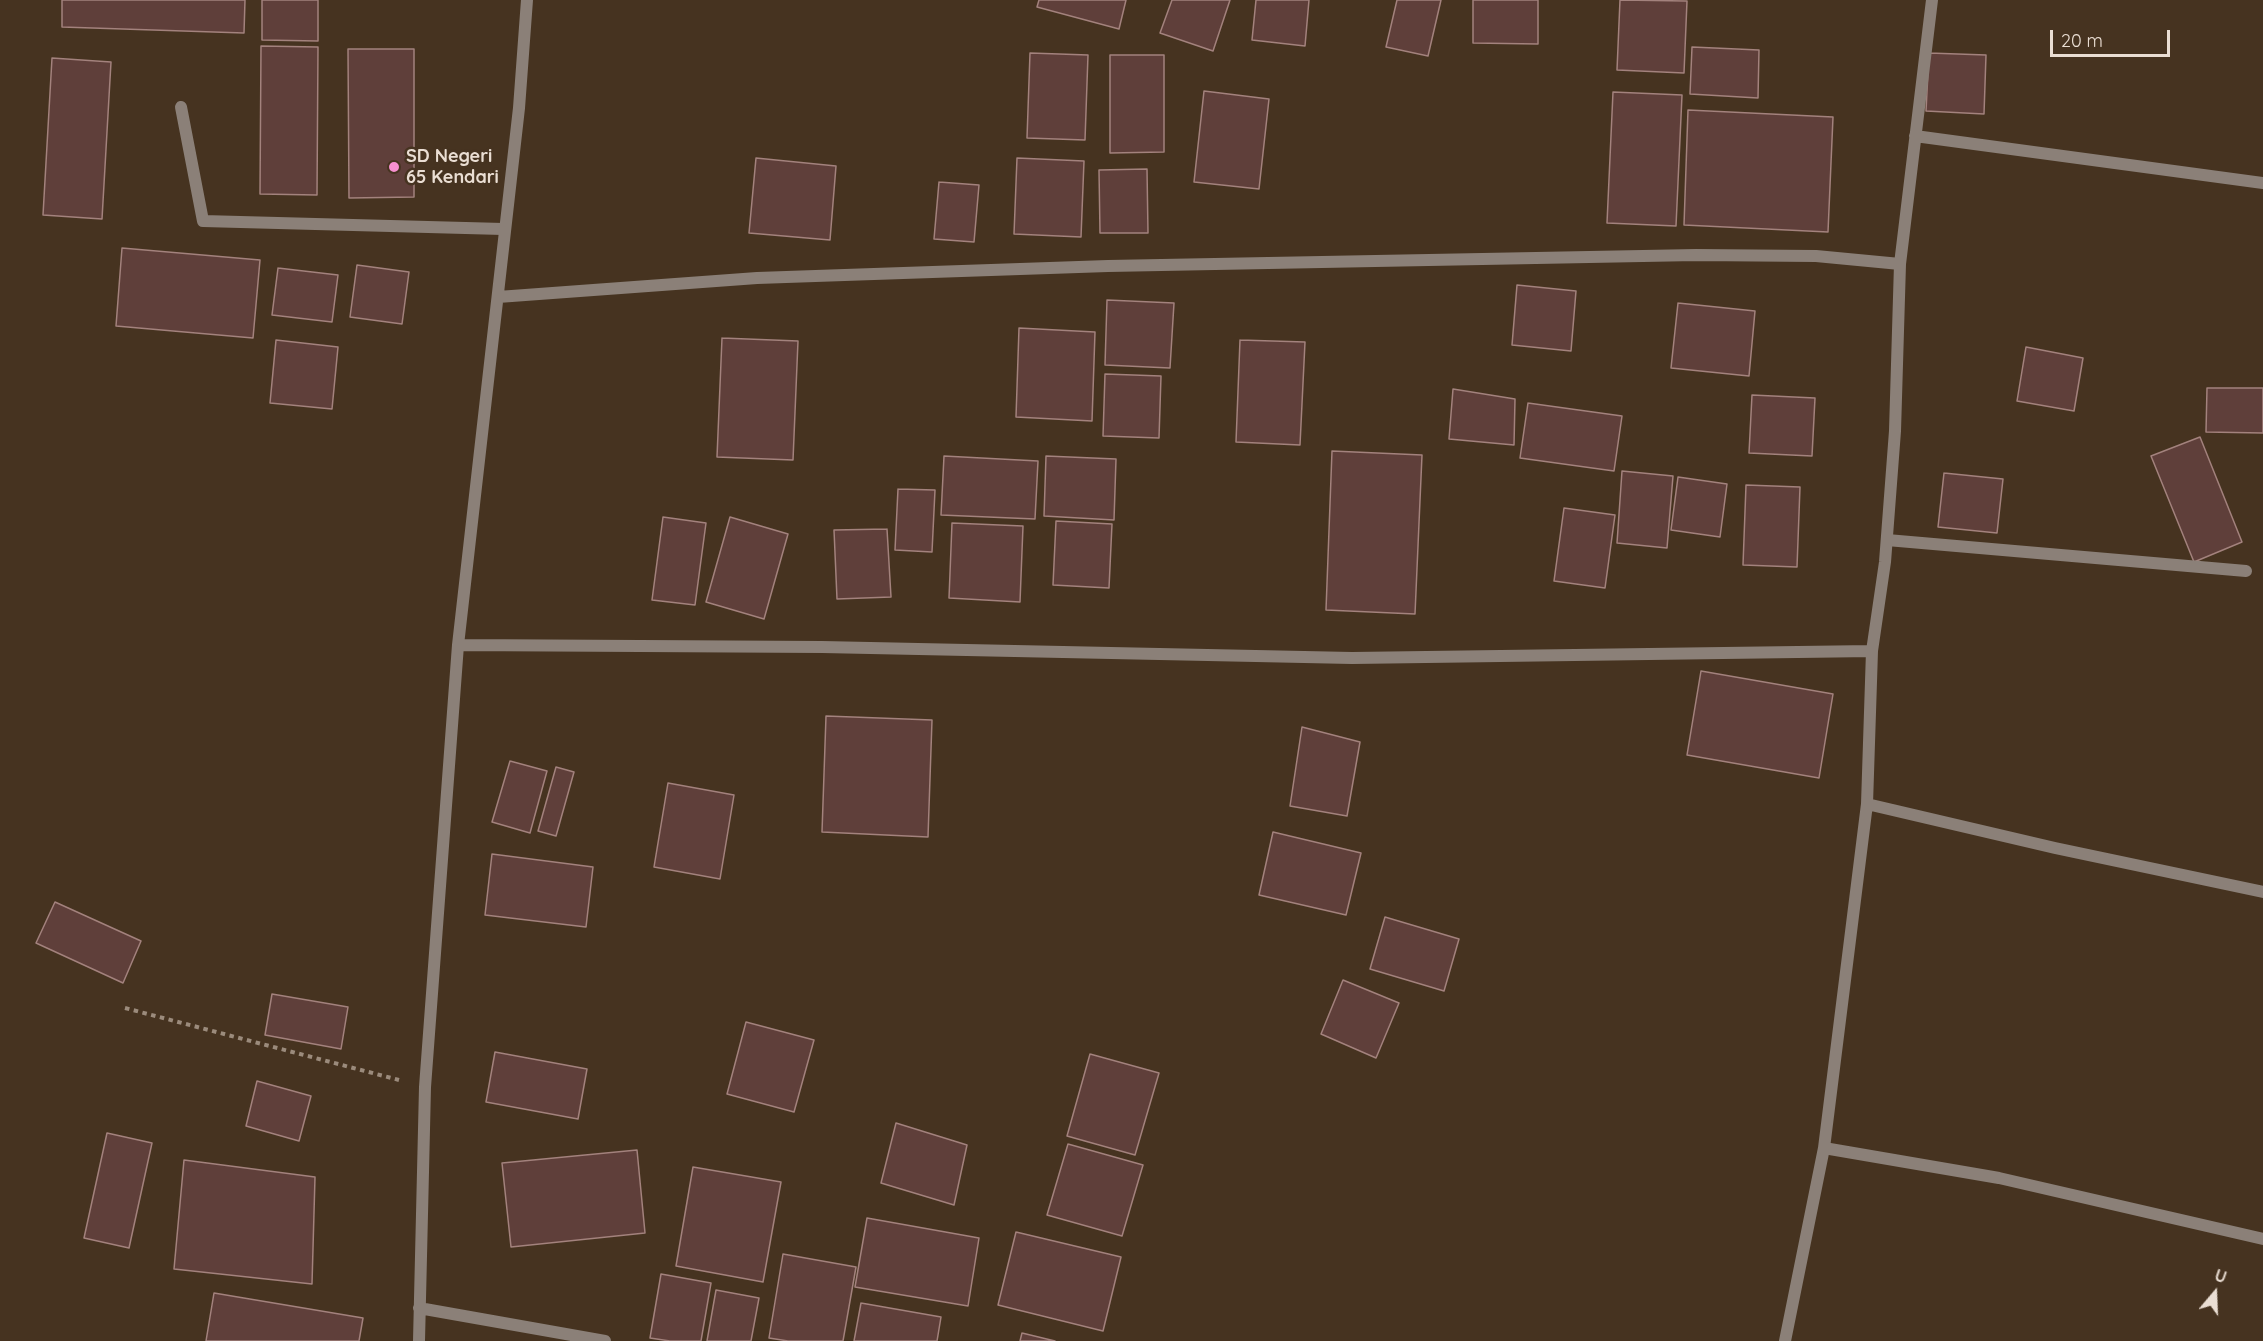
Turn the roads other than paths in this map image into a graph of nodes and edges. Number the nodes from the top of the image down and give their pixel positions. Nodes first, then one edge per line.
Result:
1 (527, 0) edge
2 (1932, 0) edge
3 (181, 107) dead end
4 (1915, 136) junction
5 (2263, 183) edge
6 (503, 229) junction
7 (1900, 264) junction
8 (498, 297) junction
9 (1887, 540) junction
10 (2246, 571) dead end
11 (458, 645) junction
12 (1872, 651) junction
13 (1867, 804) junction
14 (2263, 892) edge
15 (1824, 1148) junction
16 (2263, 1239) edge
17 (419, 1308) junction
18 (419, 1341) edge
19 (605, 1341) edge
20 (1785, 1341) edge

1 - 6 street
2 - 4 street
3 - 6 street
4 - 5 street
4 - 7 street
6 - 8 street
7 - 8 street
7 - 9 street
8 - 11 street
9 - 10 street
9 - 12 street
11 - 12 street
11 - 17 street
12 - 13 street
13 - 14 street
13 - 15 street
15 - 16 street
15 - 20 street
17 - 18 street
17 - 19 street

